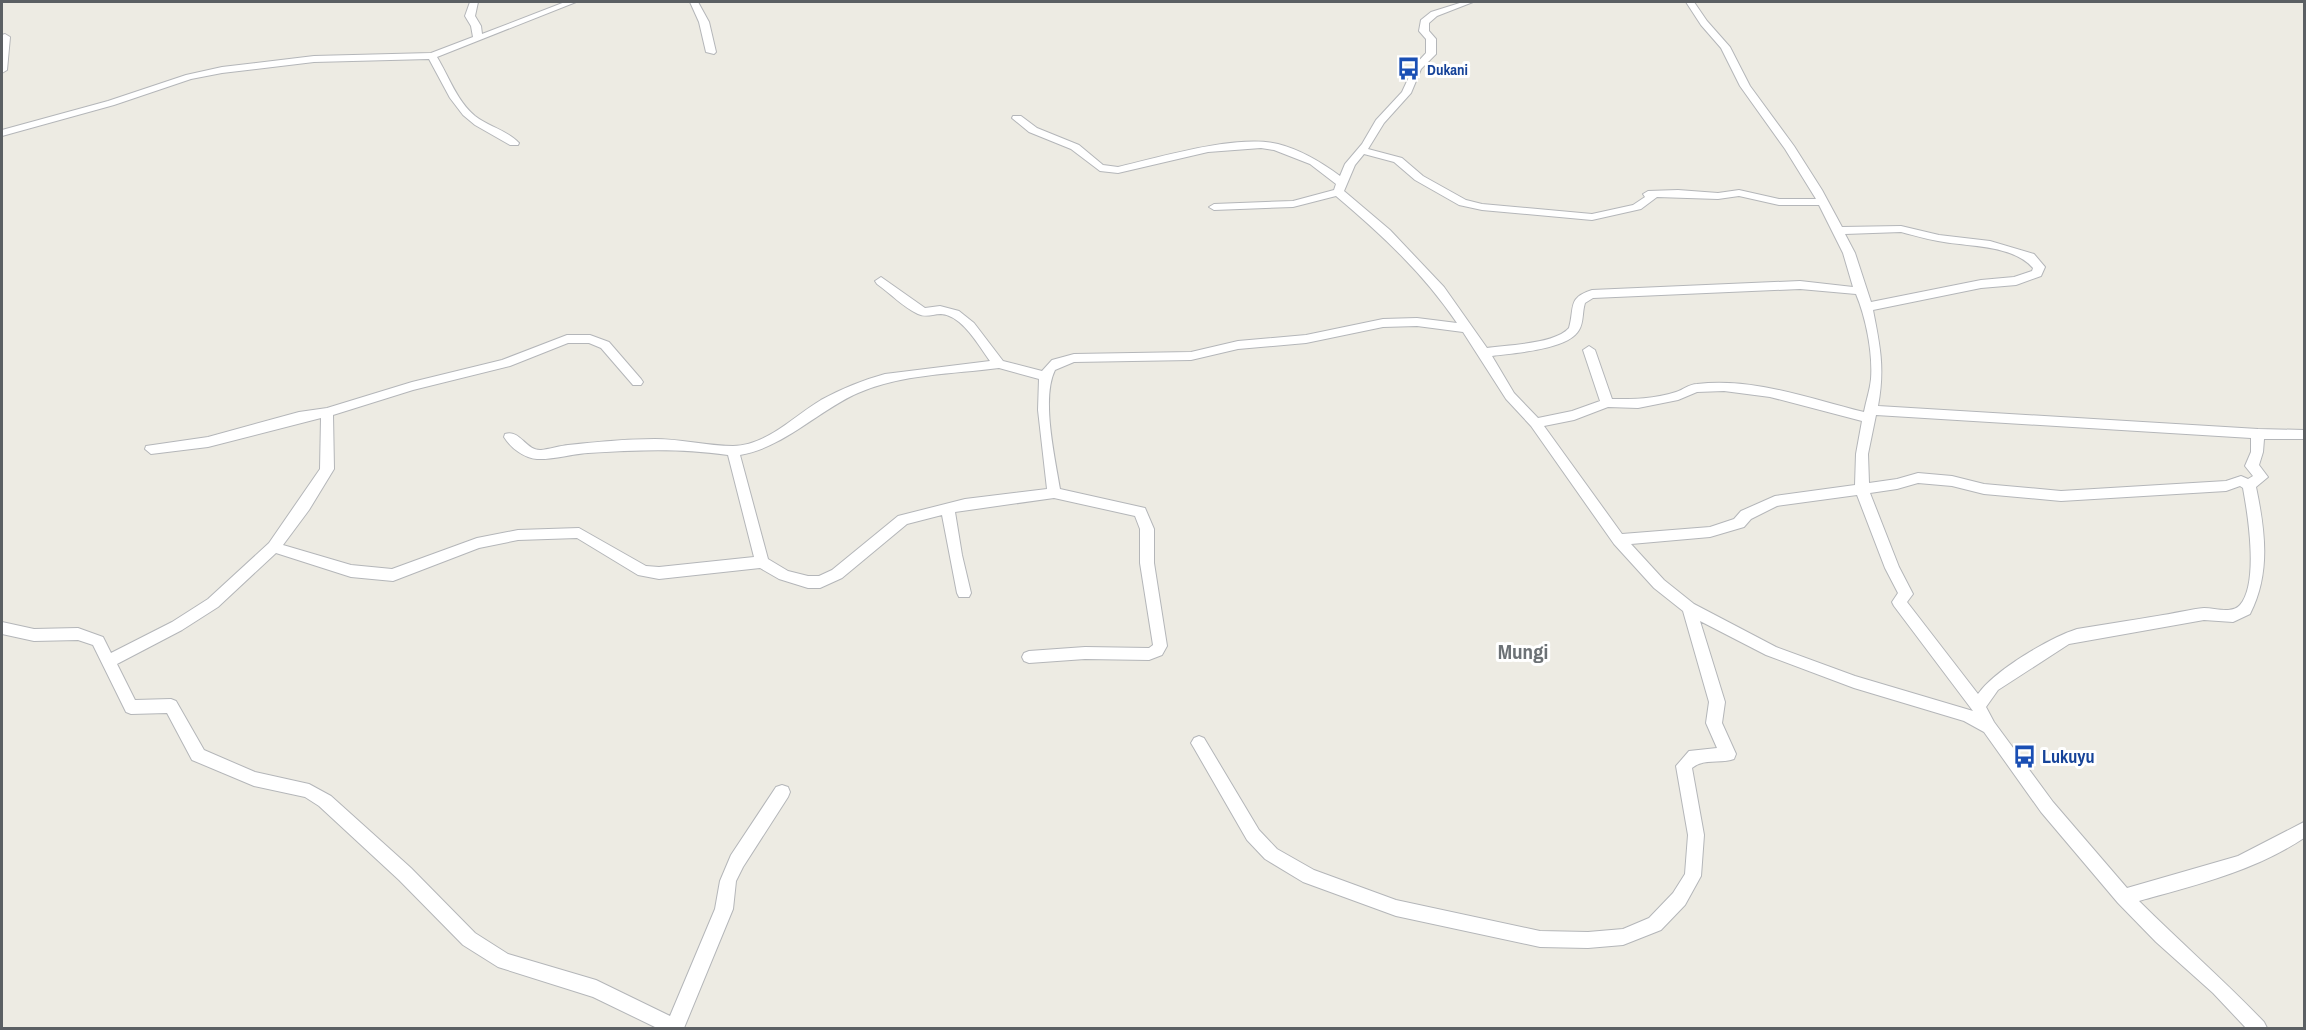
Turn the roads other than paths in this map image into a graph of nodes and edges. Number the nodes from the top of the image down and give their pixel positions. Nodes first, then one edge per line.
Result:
1 (474, 2) edge
2 (573, 2) edge
3 (694, 2) edge
4 (1469, 2) edge
5 (1690, 2) edge
6 (5, 37) dead end
7 (478, 38) junction
8 (711, 52) dead end
9 (432, 56) junction
10 (2, 70) edge
11 (1017, 118) dead end
12 (2, 133) edge
13 (514, 143) dead end
14 (1361, 150) junction
15 (1340, 187) junction
16 (1822, 202) junction
17 (1214, 207) dead end
18 (1838, 231) junction
19 (881, 281) dead end
20 (1860, 291) junction
21 (1867, 307) junction
22 (1465, 328) junction
23 (1589, 350) dead end
24 (1484, 353) junction
25 (999, 364) junction
26 (1046, 376) junction
27 (637, 382) dead end
28 (1607, 403) junction
29 (327, 412) junction
30 (1871, 414) junction
31 (1535, 423) junction
32 (2258, 434) junction
33 (2304, 434) edge
34 (510, 437) dead end
35 (152, 449) dead end
36 (733, 452) junction
37 (2249, 485) junction
38 (1862, 489) junction
39 (1054, 493) junction
40 (948, 508) junction
41 (1619, 540) junction
42 (274, 547) junction
43 (762, 562) junction
44 (964, 593) dead end
45 (1689, 609) junction
46 (2, 628) edge
47 (1029, 657) dead end
48 (109, 661) junction
49 (1978, 706) junction
50 (1989, 727) junction
51 (1199, 743) dead end
52 (782, 792) dead end
53 (2304, 829) edge
54 (2124, 897) junction
55 (675, 1028) edge
56 (2258, 1029) edge

1 - 7 street
2 - 7 street
3 - 8 street
4 - 14 street
5 - 16 street
6 - 10 street
7 - 9 street
9 - 12 street
9 - 13 street
11 - 15 street
14 - 15 street
14 - 16 street
15 - 17 street
15 - 22 street
16 - 18 street
18 - 20 street
18 - 21 street
19 - 25 street
20 - 21 street
20 - 24 street
21 - 30 street
22 - 24 street
22 - 26 street
23 - 28 street
24 - 31 street
25 - 26 street
25 - 36 street
26 - 39 street
27 - 29 street
28 - 30 street
28 - 31 street
29 - 35 street
29 - 42 street
30 - 32 street
30 - 38 street
31 - 41 street
32 - 33 street
32 - 37 street
34 - 36 street
36 - 43 street
37 - 38 street
37 - 49 street
38 - 41 street
38 - 49 street
39 - 40 street
39 - 47 street
40 - 43 street
40 - 44 street
41 - 45 street
42 - 43 street
42 - 48 street
45 - 50 street
45 - 51 street
46 - 48 street
48 - 55 street
49 - 50 street
50 - 54 street
52 - 55 street
53 - 54 street
54 - 56 street

